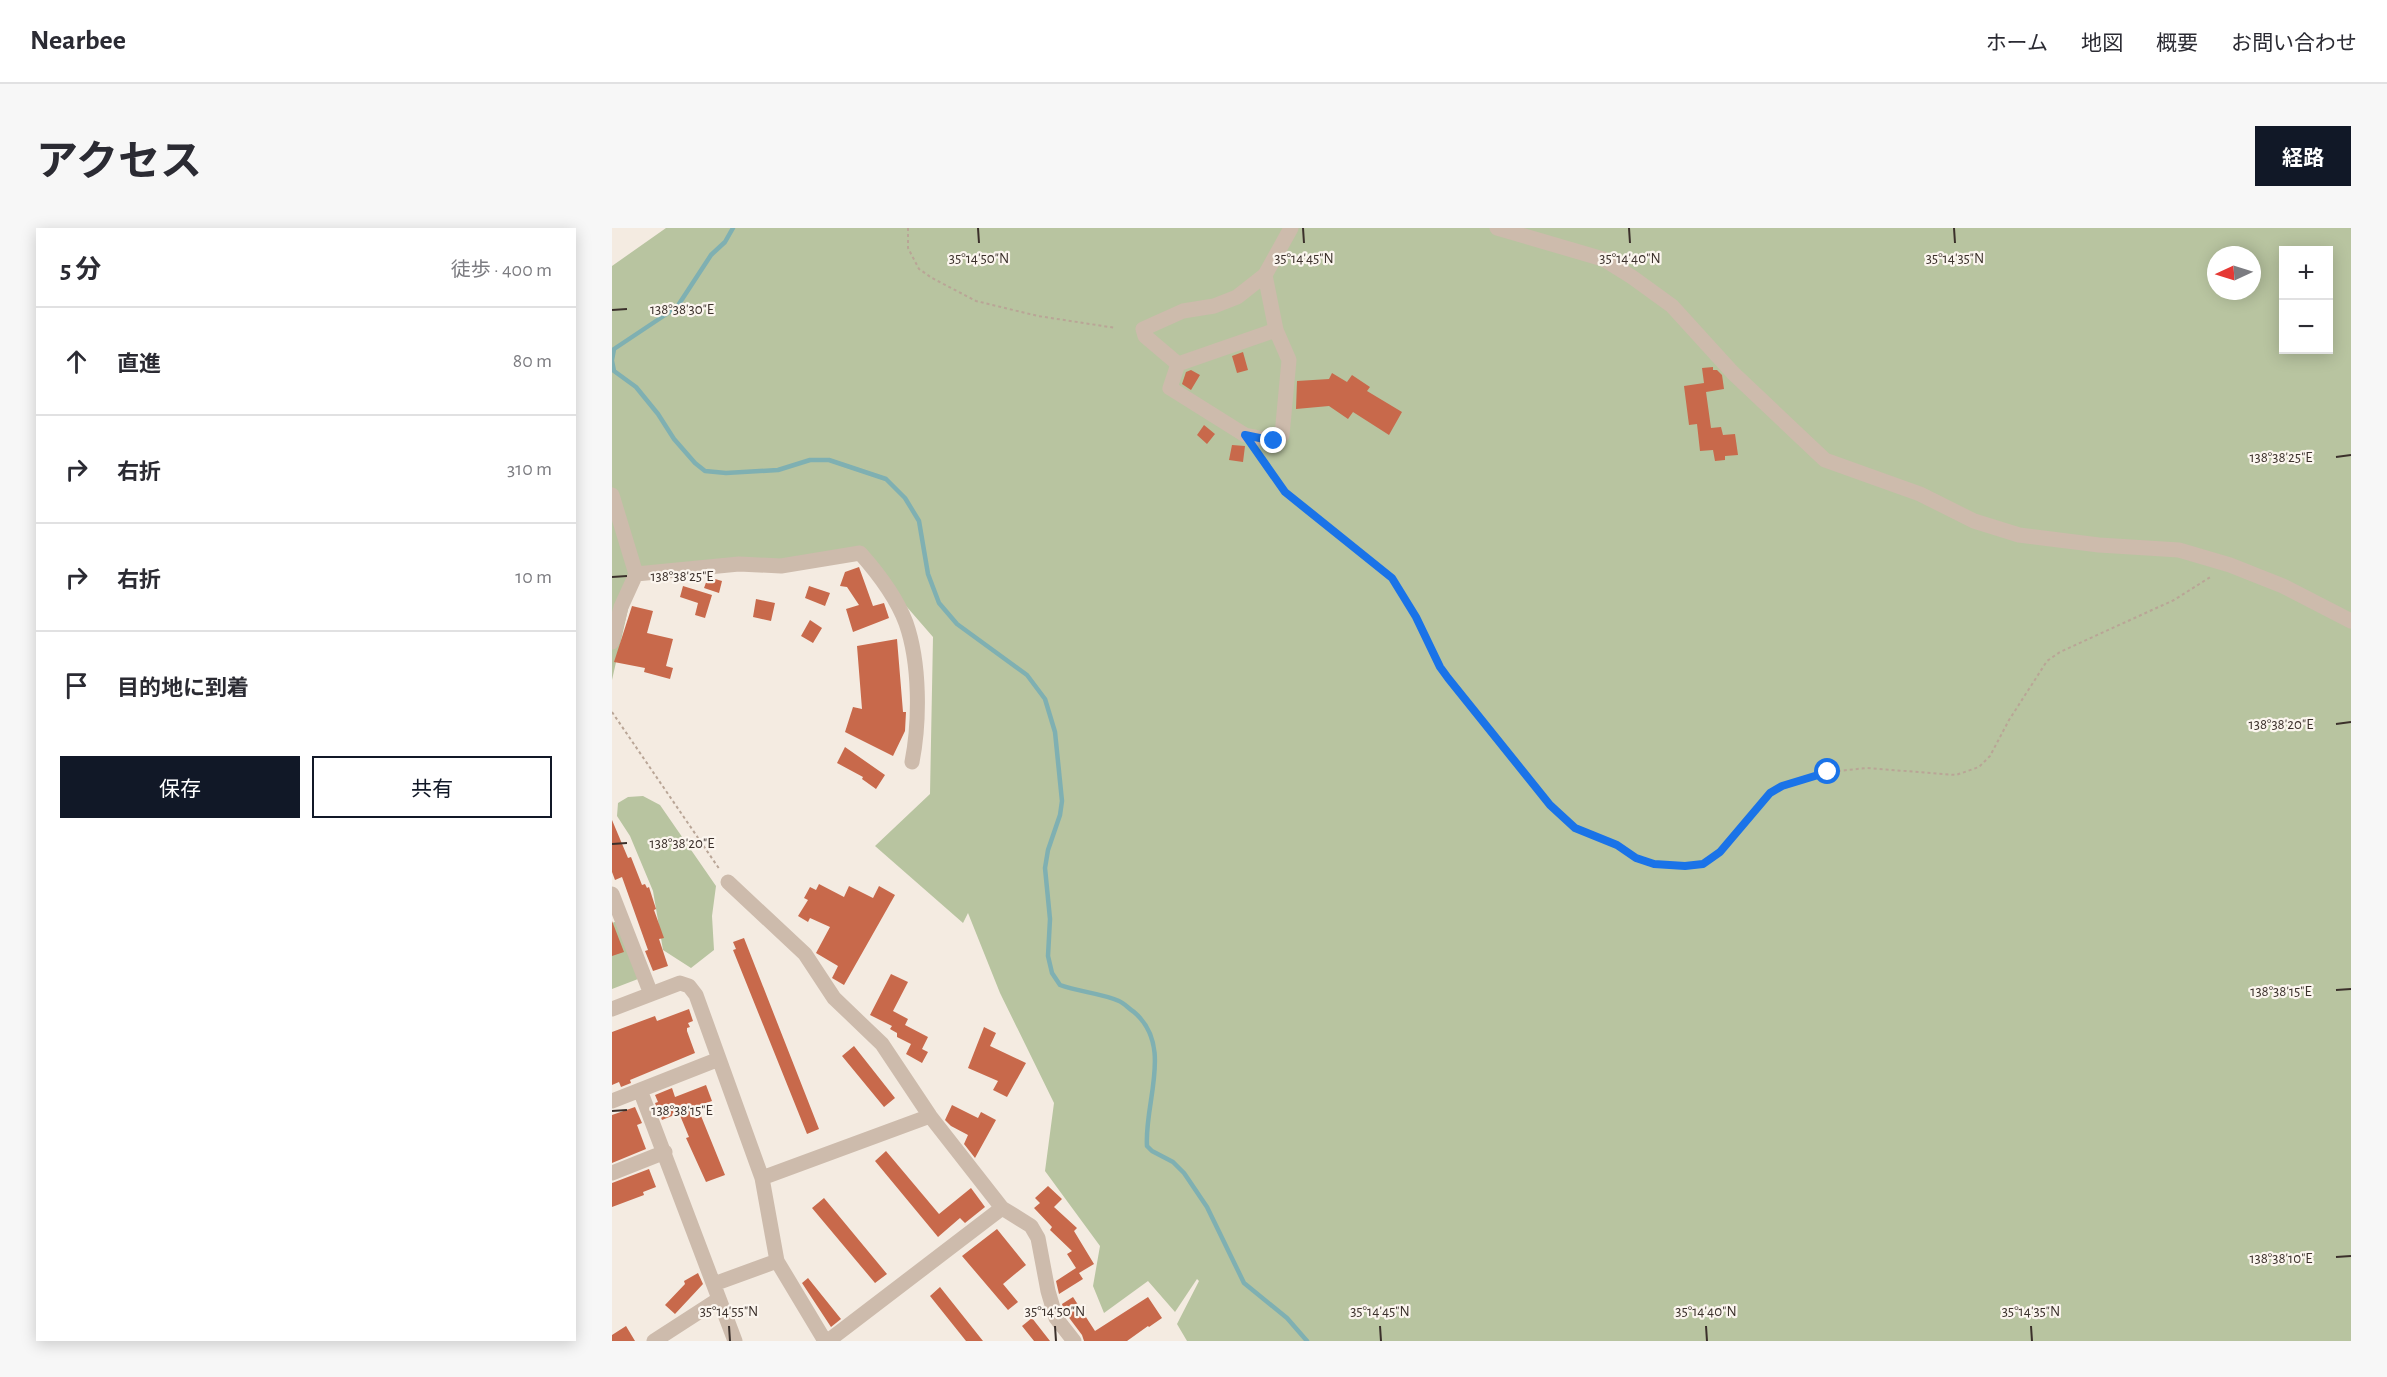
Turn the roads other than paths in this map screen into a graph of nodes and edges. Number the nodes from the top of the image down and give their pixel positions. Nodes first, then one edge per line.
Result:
1 (1291, 228) edge
2 (1497, 228) edge
3 (1265, 275) junction
4 (1276, 330) junction
5 (1178, 364) junction
6 (612, 495) edge
7 (636, 574) junction
8 (2351, 621) edge
9 (612, 642) edge
10 (912, 762) dead end
11 (728, 882) road end
12 (612, 894) edge
13 (651, 994) junction
14 (612, 1009) edge
15 (719, 1059) junction
16 (640, 1090) junction
17 (612, 1101) edge
18 (930, 1116) junction
19 (665, 1152) junction
20 (612, 1173) edge
21 (762, 1178) junction
22 (1002, 1208) junction
23 (777, 1261) junction
24 (717, 1291) junction
25 (654, 1341) edge
26 (735, 1341) edge
27 (827, 1341) edge
28 (1074, 1341) edge

1 - 3 street
2 - 8 street
3 - 4 street
3 - 5 street
4 - 5 street
4 - 5 street
6 - 7 street
7 - 9 street
7 - 10 street
11 - 18 street
12 - 13 street
13 - 14 street
13 - 15 street
15 - 16 street
15 - 21 street
16 - 17 street
16 - 19 street
18 - 21 street
18 - 22 street
19 - 20 street
19 - 24 street
21 - 23 street
22 - 27 street
22 - 28 street
23 - 24 street
23 - 27 street
24 - 25 street
24 - 26 street

